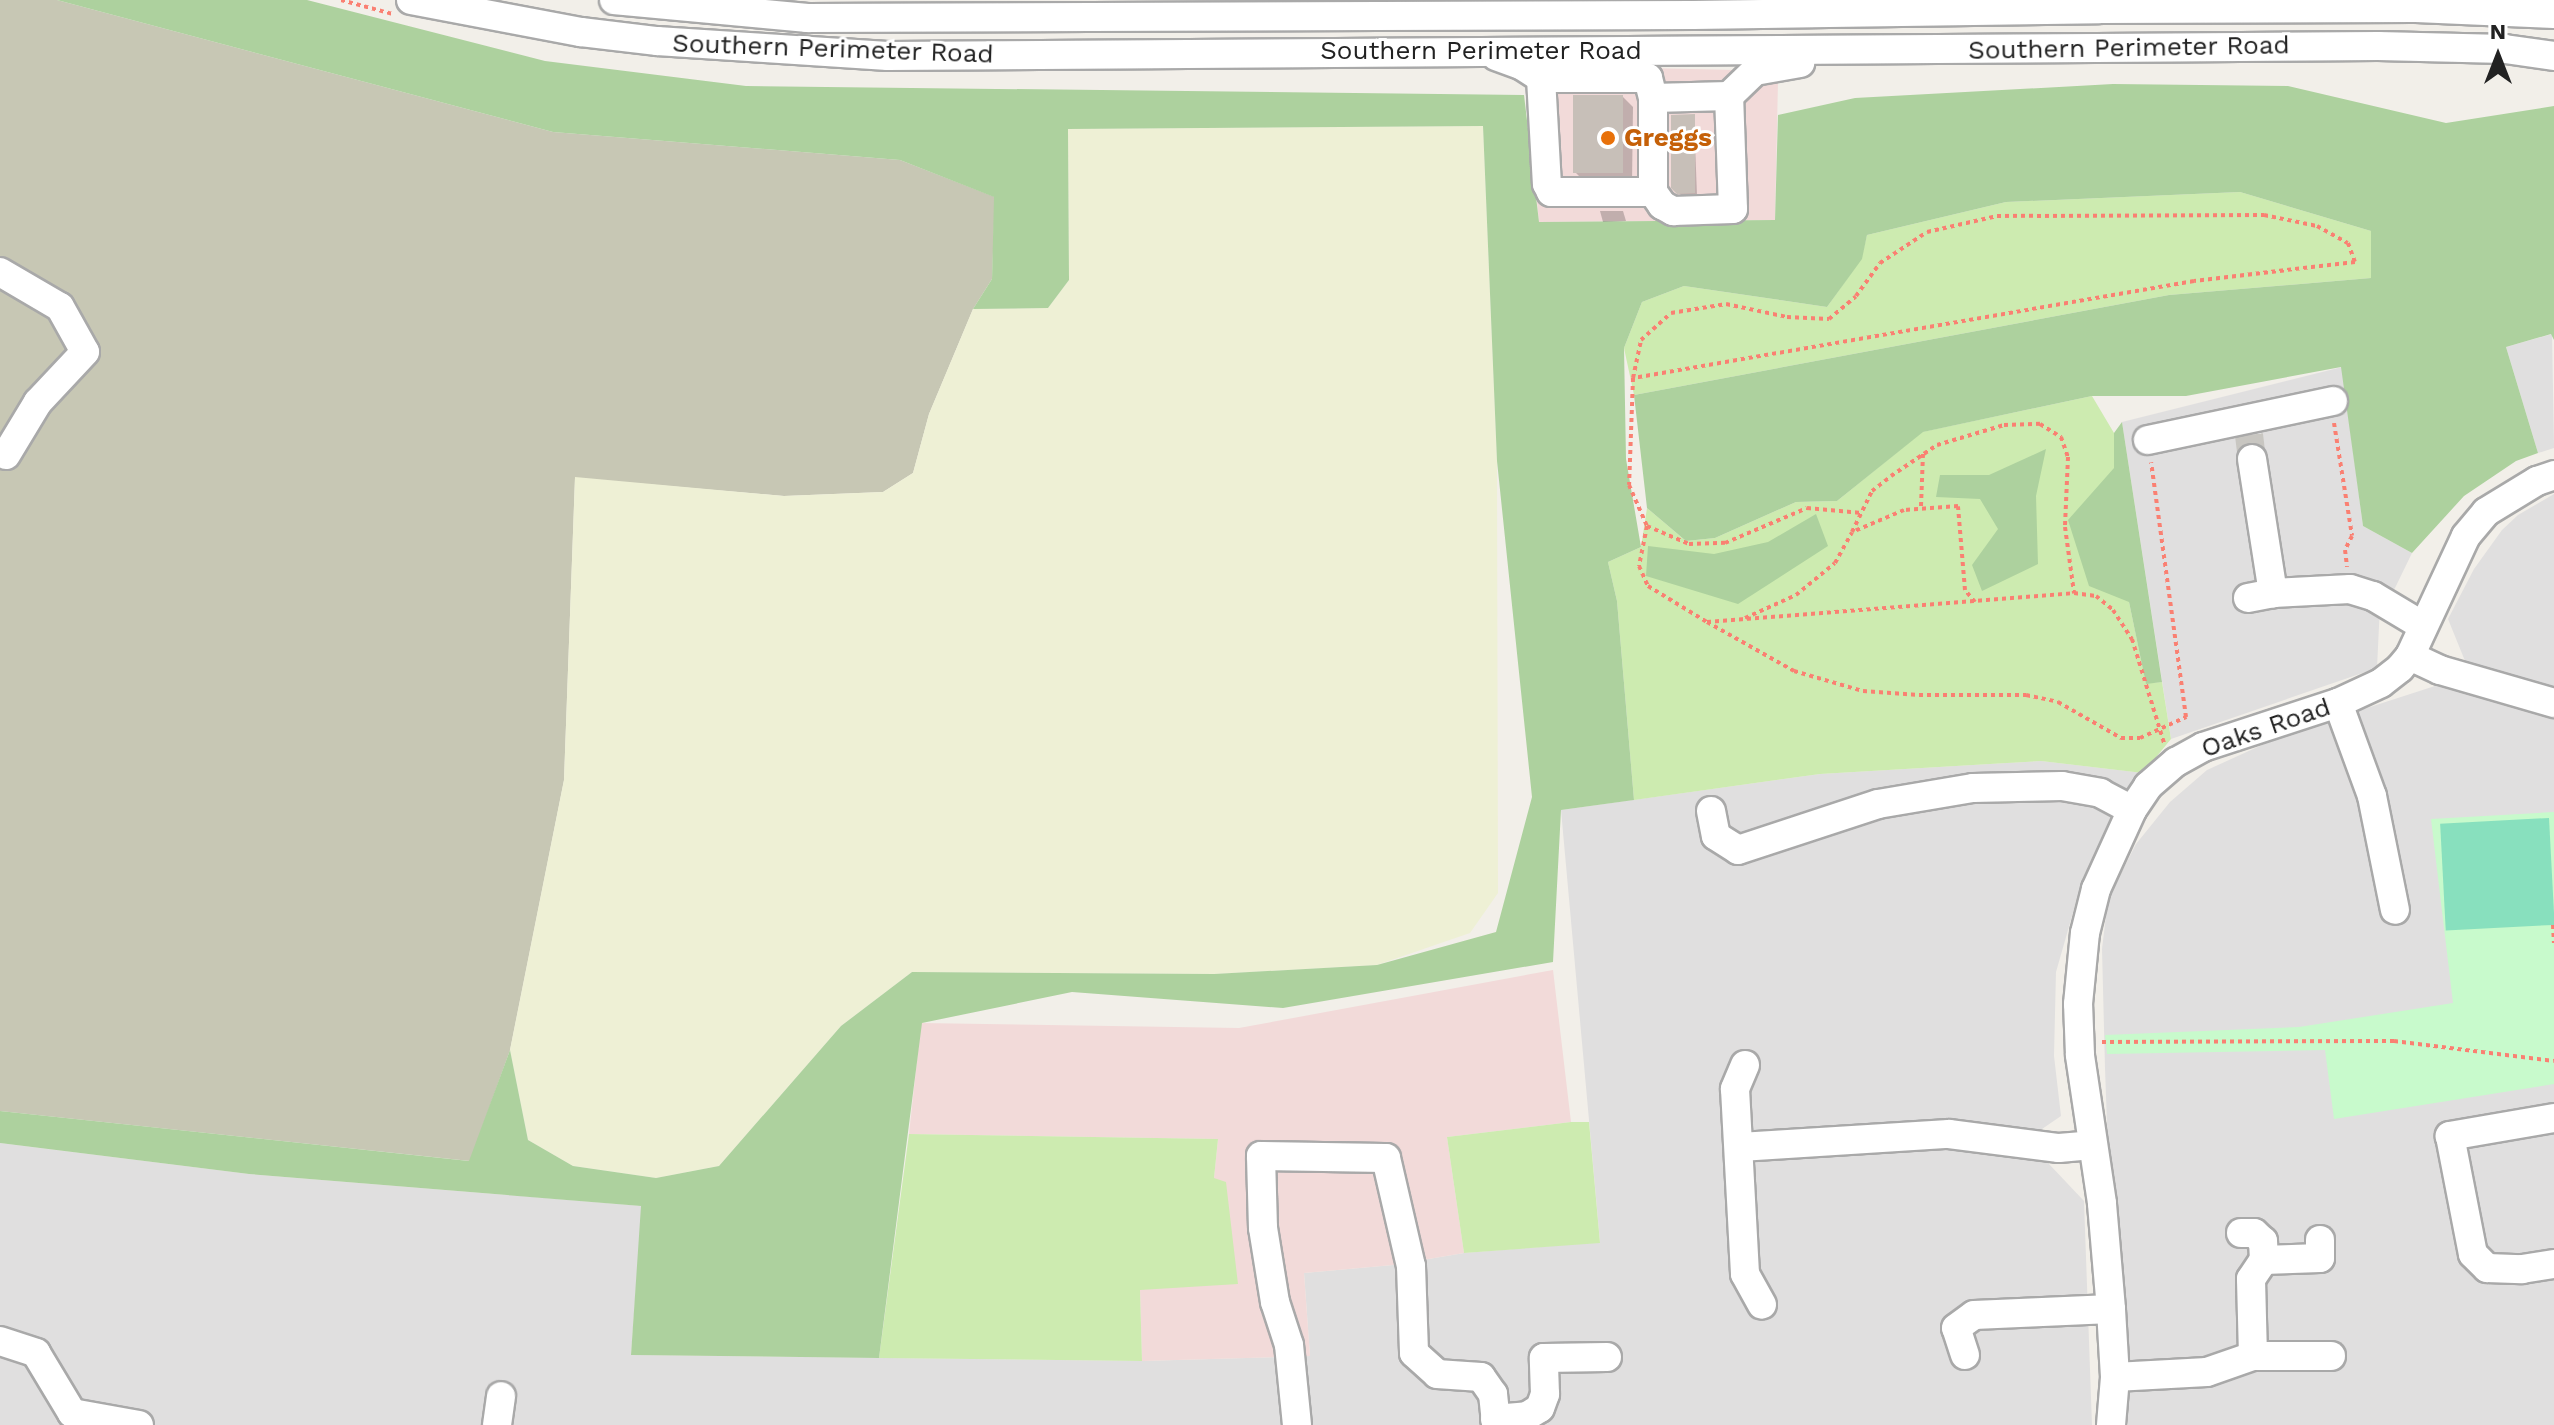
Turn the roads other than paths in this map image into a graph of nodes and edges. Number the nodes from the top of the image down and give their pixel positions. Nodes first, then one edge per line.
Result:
1 (411, 0) edge
2 (614, 0) edge
3 (2554, 14) edge
4 (1928, 50) junction
5 (1481, 51) junction
6 (2554, 56) edge
7 (1541, 78) junction
8 (1729, 96) junction
9 (1653, 98) junction
10 (1653, 192) junction
11 (0, 272) edge
12 (2333, 401) road end
13 (2249, 438) junction
14 (2148, 440) road end
15 (6, 455) dead end
16 (2554, 475) edge
17 (2423, 626) junction
18 (2410, 656) junction
19 (2338, 703) junction
20 (2554, 703) edge
21 (2132, 810) junction
22 (1711, 811) dead end
23 (2395, 910) dead end
24 (1745, 1065) dead end
25 (2554, 1118) edge
26 (2092, 1145) junction
27 (1740, 1147) junction
28 (2241, 1233) dead end
29 (2320, 1240) dead end
30 (2554, 1264) edge
31 (2258, 1270) junction
32 (1762, 1305) dead end
33 (2111, 1309) junction
34 (0, 1341) edge
35 (1965, 1355) dead end
36 (2253, 1356) junction
37 (2331, 1356) dead end
38 (1607, 1357) dead end
39 (2115, 1377) junction
40 (501, 1396) dead end
41 (1495, 1422) edge
42 (139, 1425) edge
43 (497, 1425) edge
44 (1297, 1425) edge
45 (2111, 1425) edge

1 - 5 street, Southern Perimeter Road
2 - 3 street, Southern Perimeter Road
4 - 5 street, Southern Perimeter Road
4 - 6 street, Southern Perimeter Road
4 - 8 street
5 - 7 street
7 - 9 street
7 - 10 street
8 - 9 street
8 - 10 street
9 - 10 street
11 - 15 street
12 - 13 street
13 - 14 street
13 - 17 street
16 - 17 street, Oaks Road
17 - 18 street, Oaks Road
18 - 19 street, Oaks Road
18 - 20 street
19 - 21 street, Oaks Road
19 - 23 street
21 - 22 street
21 - 26 street, Oaks Road
24 - 27 street
25 - 30 street
26 - 27 street
26 - 33 street, Oaks Road
27 - 32 street
28 - 31 street
29 - 31 street
31 - 36 street
33 - 35 street
33 - 39 street, Oaks Road
34 - 42 street
36 - 37 street
36 - 39 street
38 - 41 street
39 - 45 street, Oaks Road
40 - 43 street
41 - 44 street

